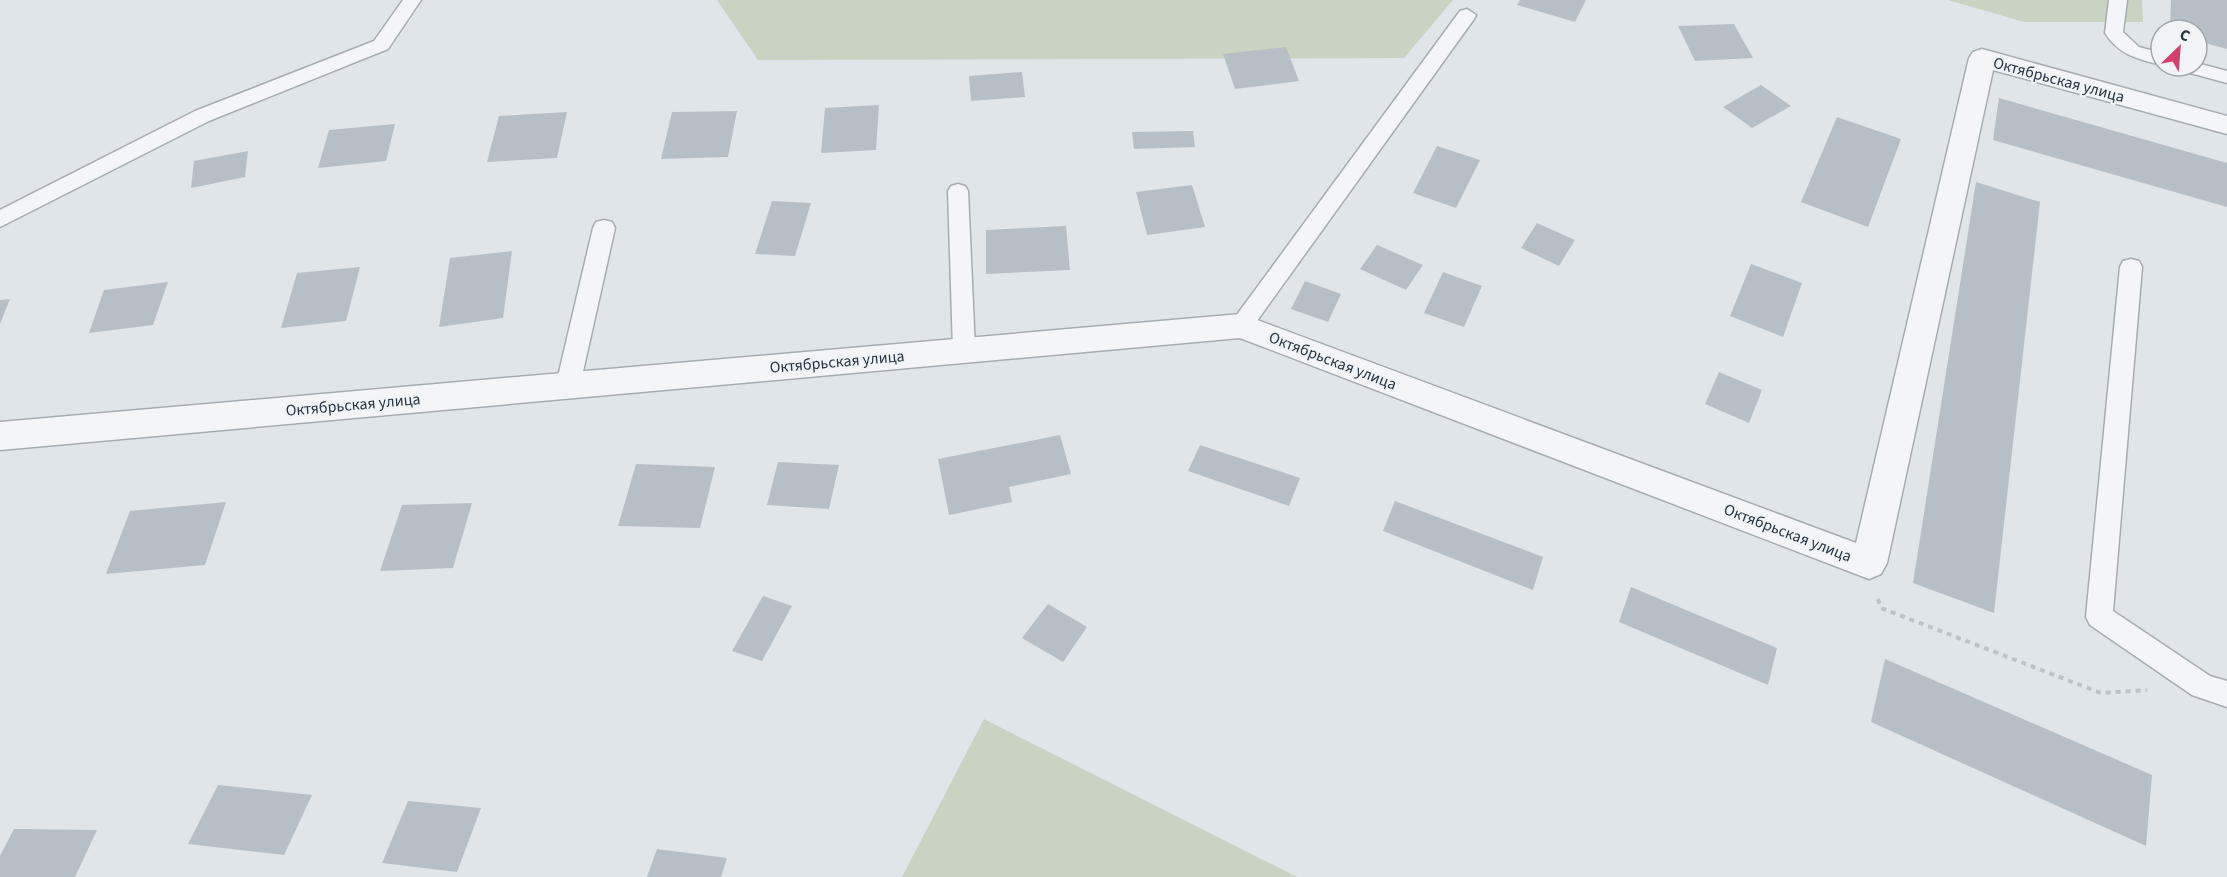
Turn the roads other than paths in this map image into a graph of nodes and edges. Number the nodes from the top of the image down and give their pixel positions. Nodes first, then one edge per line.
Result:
1 (412, 0) edge
2 (2118, 0) edge
3 (1467, 15) dead end
4 (2149, 56) edge
5 (2209, 72) edge
6 (2227, 77) edge
7 (2227, 125) edge
8 (958, 191) dead end
9 (0, 219) edge
10 (604, 228) dead end
11 (2132, 267) dead end
12 (1241, 326) junction
13 (964, 350) junction
14 (568, 385) junction
15 (0, 436) edge
16 (2227, 694) edge

1 - 9 lane
2 - 4 lane
3 - 12 lane
5 - 6 lane
7 - 12 street, Октябрьская улица
8 - 13 lane
10 - 14 lane
11 - 16 lane
12 - 13 street, Октябрьская улица
13 - 14 street, Октябрьская улица
14 - 15 street, Октябрьская улица

